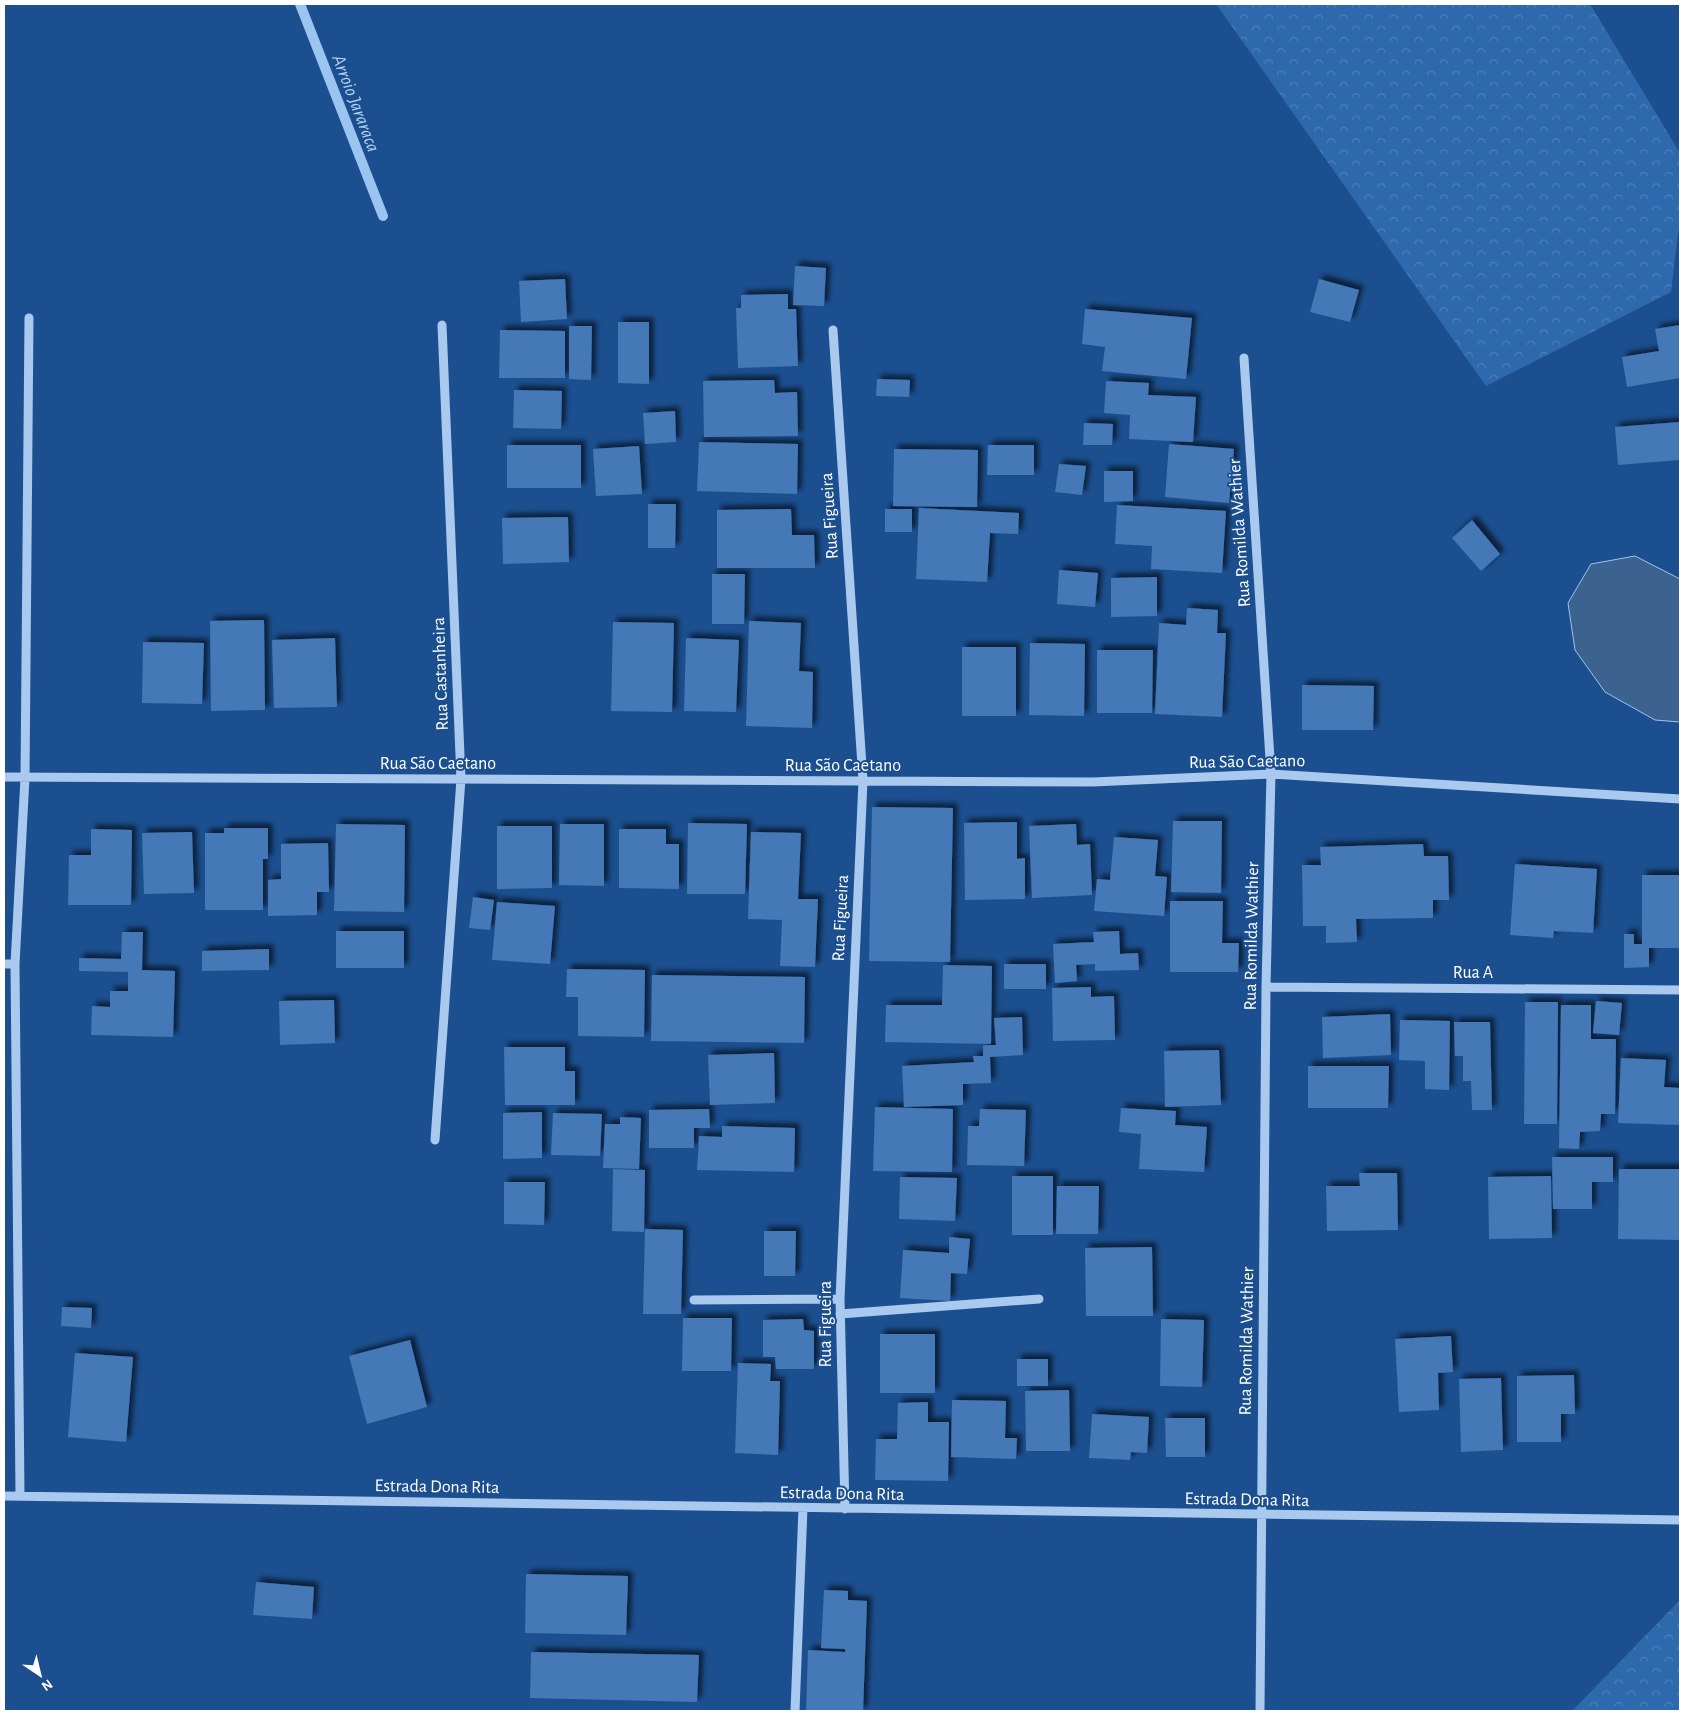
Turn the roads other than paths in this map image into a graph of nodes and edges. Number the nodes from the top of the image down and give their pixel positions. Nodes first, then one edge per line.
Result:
1 (28, 318) dead end
2 (442, 325) dead end
3 (833, 330) dead end
4 (1244, 358) dead end
5 (1270, 774) junction
6 (4, 777) edge
7 (25, 778) junction
8 (461, 779) junction
9 (863, 781) junction
10 (1680, 799) edge
11 (4, 964) edge
12 (15, 964) junction
13 (1266, 987) junction
14 (1680, 990) edge
15 (434, 1140) dead end
16 (840, 1299) junction
17 (694, 1300) dead end
18 (1039, 1300) dead end
19 (840, 1314) junction
20 (20, 1495) junction
21 (4, 1496) edge
22 (803, 1508) junction
23 (845, 1509) junction
24 (1260, 1516) junction
25 (1680, 1520) edge
26 (795, 1711) edge
27 (1260, 1711) edge

1 - 7 street
2 - 8 street, Rua Castanheira
3 - 9 street, Rua Figueira
4 - 5 street, Rua Romilda Wathier
5 - 9 street, Rua São Caetano
5 - 10 street, Rua São Caetano
5 - 13 street, Rua Romilda Wathier
6 - 7 street, Rua São Caetano
7 - 8 street, Rua São Caetano
7 - 12 street
8 - 9 street, Rua São Caetano
8 - 15 street, Rua Castanheira
9 - 16 street, Rua Figueira
11 - 12 street
12 - 20 street
13 - 14 street, Rua A
13 - 24 street, Rua Romilda Wathier
16 - 17 street
16 - 19 street, Rua Figueira
18 - 19 street
19 - 23 street, Rua Figueira
20 - 21 street, Estrada Dona Rita
20 - 22 street, Estrada Dona Rita
22 - 23 street, Estrada Dona Rita
22 - 26 street
23 - 24 street, Estrada Dona Rita
24 - 25 street, Estrada Dona Rita
24 - 27 street, Rua Romilda Wathier

